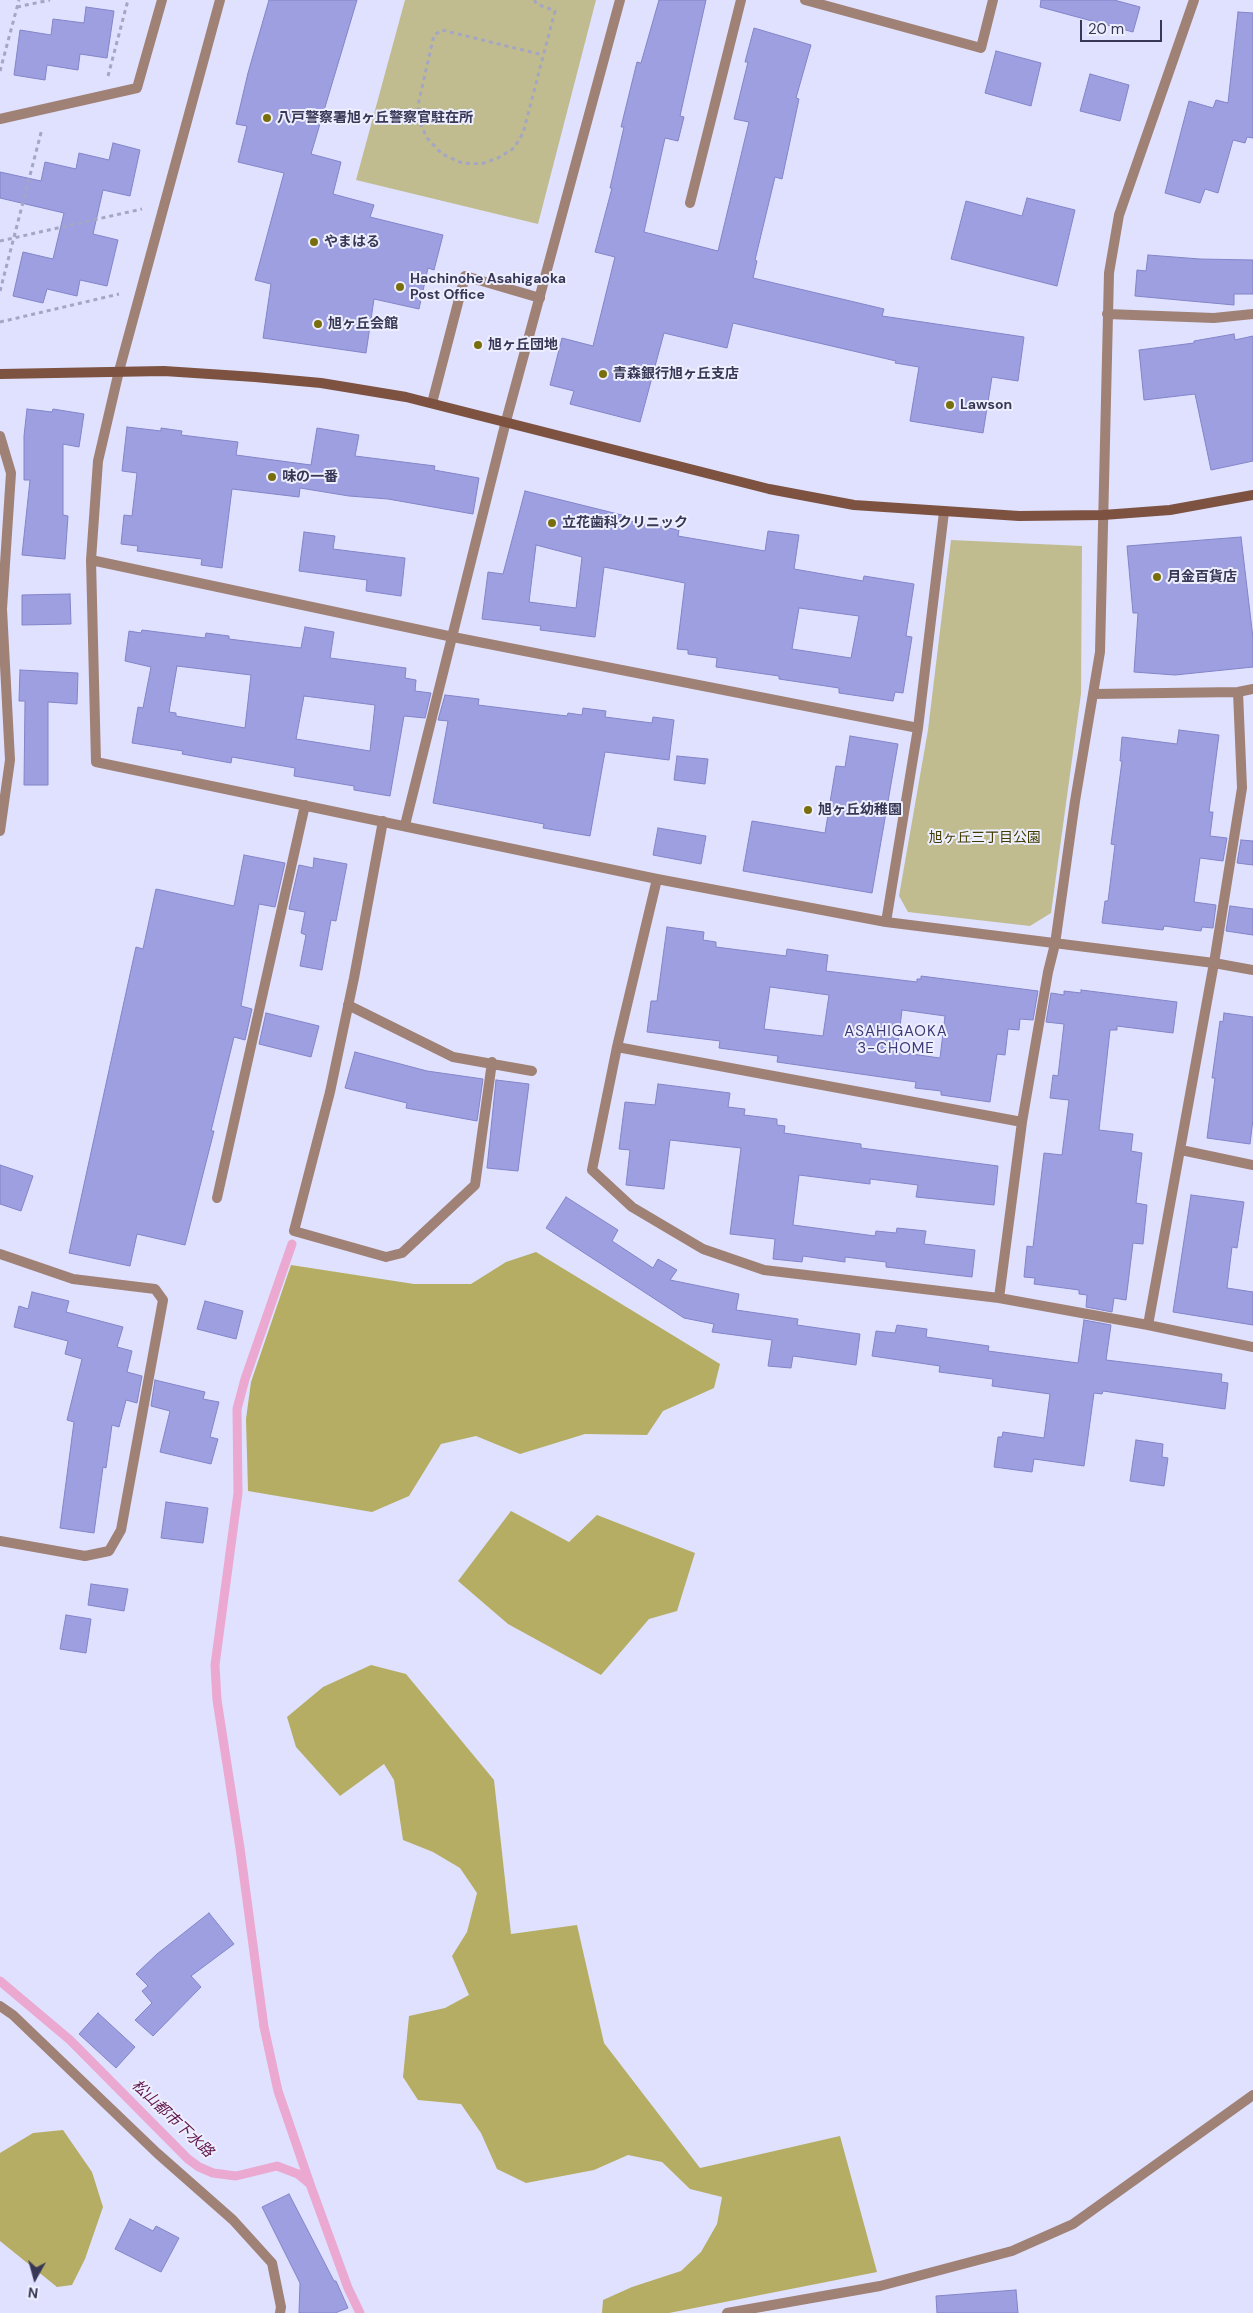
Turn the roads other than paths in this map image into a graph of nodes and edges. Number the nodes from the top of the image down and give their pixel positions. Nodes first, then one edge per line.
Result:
1 (162, 0) edge
2 (220, 0) edge
3 (620, 0) edge
4 (740, 0) edge
5 (805, 0) edge
6 (993, 0) edge
7 (1194, 0) edge
8 (0, 119) edge
9 (690, 203) dead end
10 (540, 298) junction
11 (1107, 314) junction
12 (1253, 314) edge
13 (119, 371) junction
14 (0, 374) edge
15 (432, 403) junction
16 (506, 421) junction
17 (0, 436) edge
18 (1253, 495) edge
19 (944, 512) junction
20 (1103, 515) junction
21 (91, 560) junction
22 (453, 637) junction
23 (1253, 689) edge
24 (1238, 692) junction
25 (1094, 694) junction
26 (918, 728) junction
27 (305, 805) junction
28 (383, 821) junction
29 (405, 825) junction
30 (0, 831) edge
31 (657, 879) junction
32 (886, 922) junction
33 (1055, 944) junction
34 (1214, 963) junction
35 (1253, 970) edge
36 (348, 1005) junction
37 (617, 1047) junction
38 (492, 1062) junction
39 (532, 1071) dead end
40 (1022, 1122) junction
41 (1181, 1150) junction
42 (1253, 1165) edge
43 (217, 1198) dead end
44 (0, 1254) edge
45 (999, 1298) junction
46 (1148, 1325) junction
47 (1253, 1347) edge
48 (0, 1541) edge
49 (0, 2006) edge
50 (1253, 2095) edge
51 (280, 2313) edge
52 (727, 2313) edge

1 - 8 street
2 - 13 street
3 - 10 street
4 - 9 street
5 - 6 street
7 - 11 street
10 - 15 street
10 - 16 street
11 - 12 street
11 - 20 street
13 - 14 street
13 - 15 street
13 - 21 street
15 - 16 street
16 - 19 street
16 - 22 street
17 - 30 street
18 - 20 street
19 - 20 street
19 - 26 street
20 - 25 street
21 - 22 street
21 - 27 street
22 - 26 street
22 - 29 street
23 - 24 street
24 - 25 street
24 - 34 street
25 - 33 street
26 - 32 street
27 - 28 street
27 - 43 street
28 - 29 street
28 - 36 street
29 - 31 street
31 - 32 street
31 - 37 street
32 - 33 street
33 - 34 street
33 - 40 street
34 - 35 street
34 - 41 street
36 - 38 street
36 - 38 street
37 - 40 street
37 - 45 street
38 - 39 street
40 - 45 street
41 - 42 street
41 - 46 street
44 - 48 street
45 - 46 street
46 - 47 street
49 - 51 street
50 - 52 street

